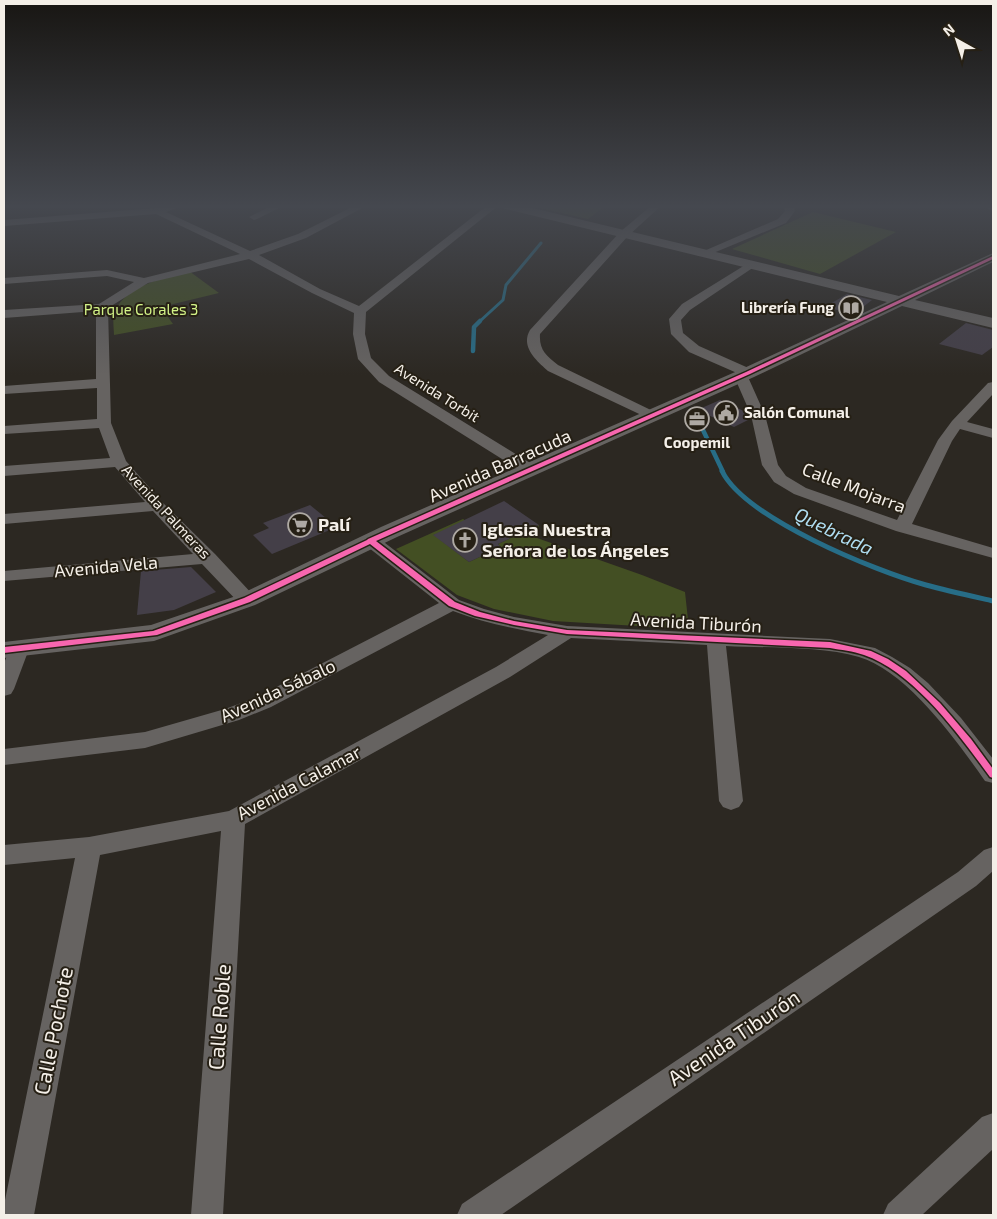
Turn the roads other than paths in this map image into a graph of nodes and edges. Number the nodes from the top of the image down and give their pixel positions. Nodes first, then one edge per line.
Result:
1 (222, 262) edge
2 (263, 262) edge
3 (423, 262) edge
4 (599, 262) edge
5 (736, 262) edge
6 (983, 262) edge
7 (750, 265) junction
8 (4, 281) edge
9 (144, 281) junction
10 (903, 301) junction
11 (102, 307) junction
12 (360, 312) junction
13 (4, 314) edge
14 (993, 323) edge
15 (745, 375) junction
16 (103, 383) junction
17 (993, 386) edge
18 (4, 390) edge
19 (652, 416) junction
20 (104, 423) junction
21 (957, 424) junction
22 (4, 430) edge
23 (993, 434) edge
24 (120, 462) junction
25 (530, 469) junction
26 (4, 471) edge
27 (157, 506) junction
28 (4, 519) edge
29 (902, 527) junction
30 (370, 540) junction
31 (993, 553) edge
32 (208, 558) junction
33 (4, 576) edge
34 (247, 600) junction
35 (452, 604) junction
36 (567, 632) junction
37 (716, 639) junction
38 (11, 649) edge
39 (4, 689) edge
40 (4, 757) edge
41 (993, 775) edge
42 (731, 801) dead end
43 (234, 819) junction
44 (89, 847) junction
45 (4, 855) edge
46 (993, 857) edge
47 (993, 1128) edge
48 (18, 1215) edge
49 (207, 1215) edge
50 (473, 1215) edge
51 (899, 1215) edge

1 - 9 street
2 - 12 street
3 - 12 street
4 - 19 street
5 - 7 street
6 - 10 street, Avenida Barracuda
7 - 10 street
7 - 15 street
8 - 9 street
9 - 11 street
10 - 14 street
10 - 15 street, Avenida Barracuda
11 - 13 street
11 - 16 street, Avenida Palmeras
12 - 25 street, Avenida Torbit
15 - 19 street, Avenida Barracuda
15 - 29 street, Calle Mojarra
16 - 18 street
16 - 20 street, Avenida Palmeras
17 - 21 street
19 - 25 street, Avenida Barracuda
20 - 22 street
20 - 24 street, Avenida Palmeras
21 - 23 street
21 - 29 street
24 - 26 street
24 - 27 street, Avenida Palmeras
25 - 30 street, Avenida Barracuda
27 - 28 street
27 - 32 street, Avenida Palmeras
29 - 31 street, Calle Mojarra
30 - 34 street, Avenida Barracuda
30 - 35 street, Avenida Tiburón
32 - 33 street, Avenida Vela
32 - 34 street, Avenida Palmeras
34 - 38 street, Avenida Barracuda
35 - 36 street, Avenida Tiburón
35 - 40 street, Avenida Sábalo
36 - 37 street, Avenida Tiburón
36 - 43 street, Avenida Calamar
37 - 41 street, Avenida Tiburón
37 - 42 street
38 - 39 street
43 - 44 street, Avenida Calamar
43 - 49 street, Calle Roble
44 - 45 street, Avenida Calamar
44 - 48 street, Calle Pochote
46 - 50 street, Avenida Tiburón
47 - 51 street

